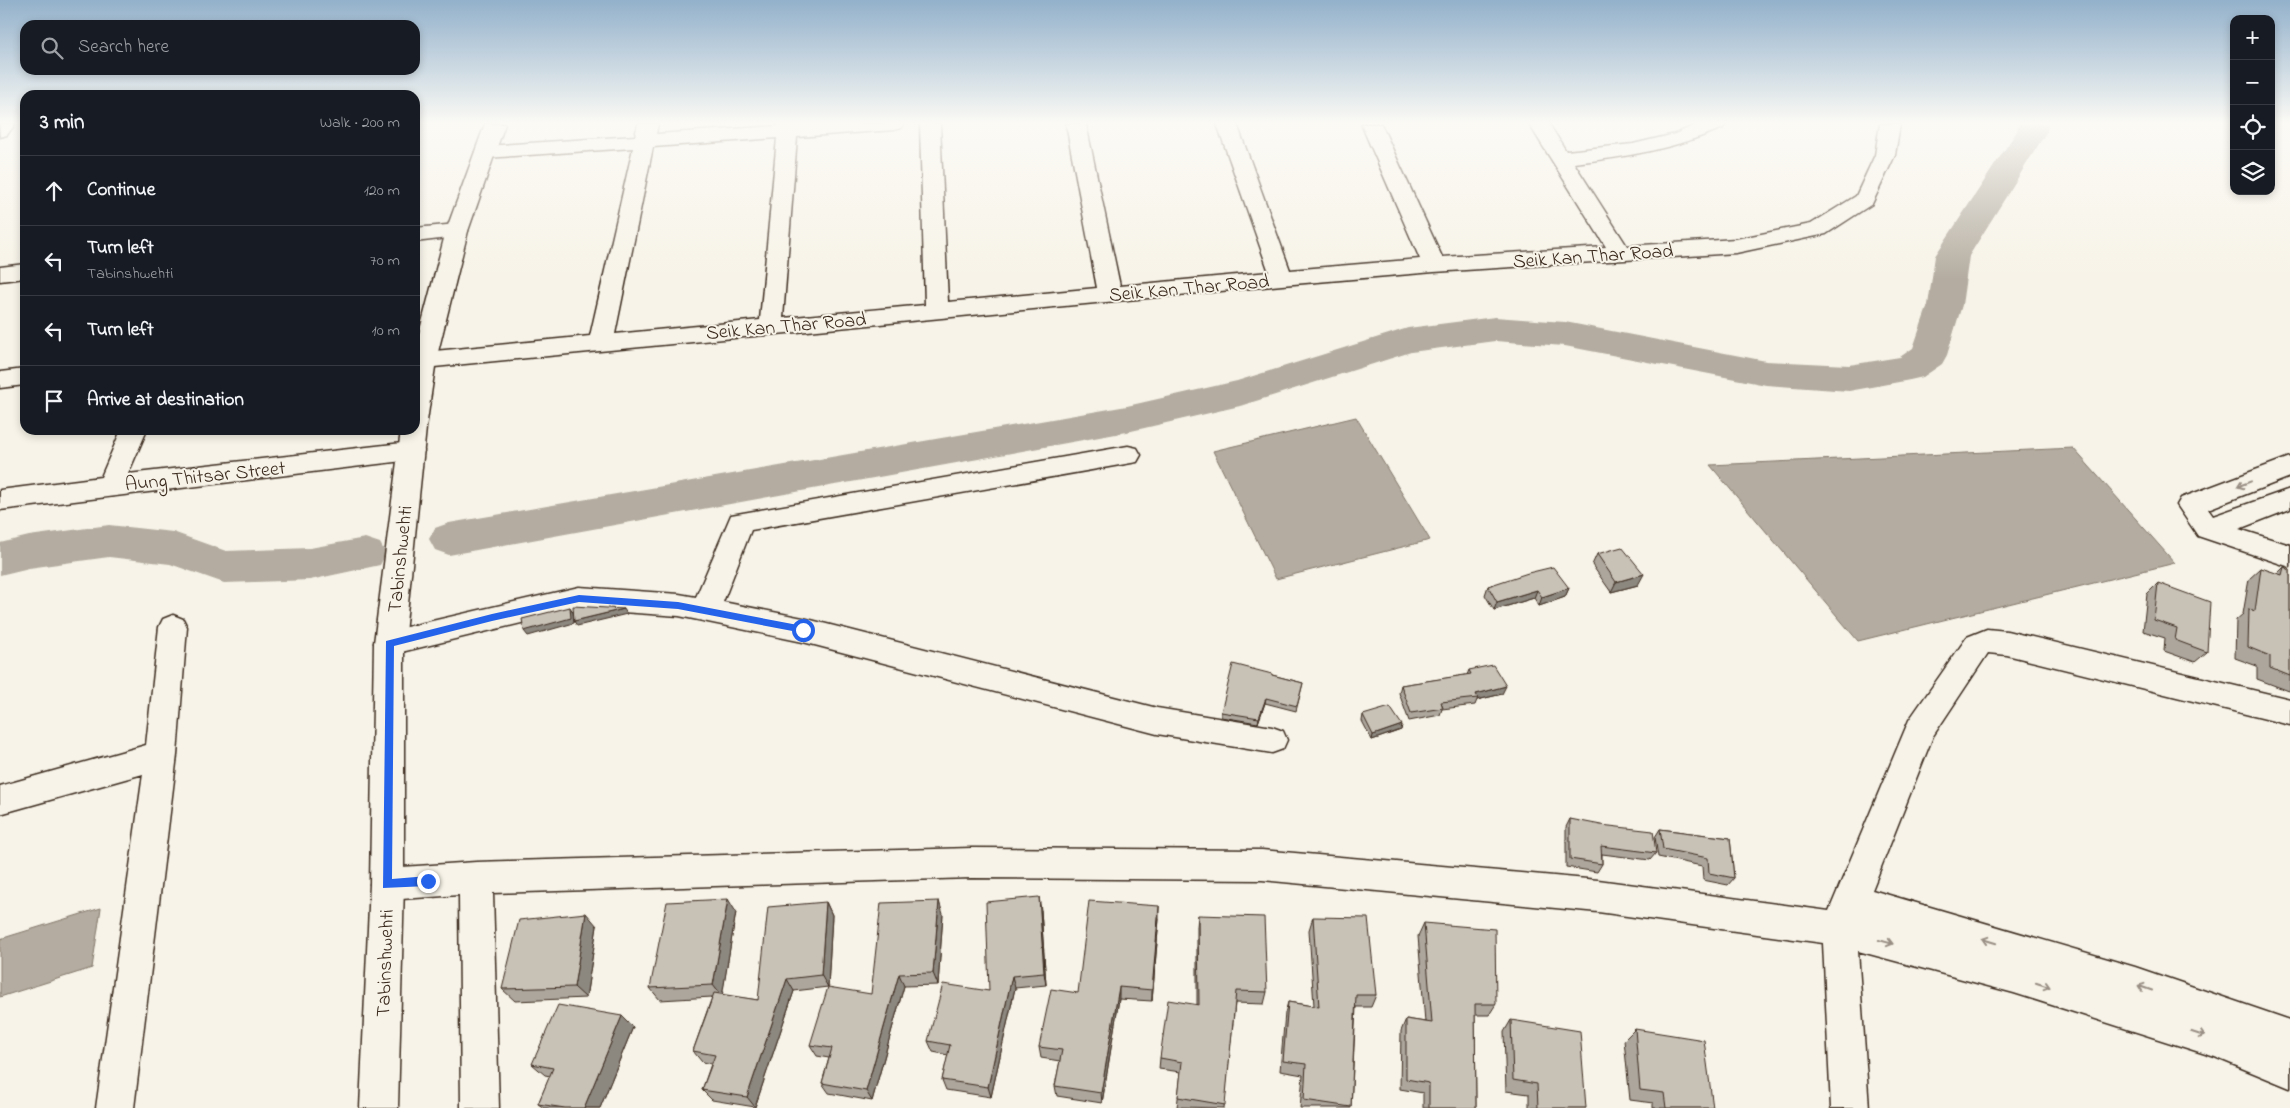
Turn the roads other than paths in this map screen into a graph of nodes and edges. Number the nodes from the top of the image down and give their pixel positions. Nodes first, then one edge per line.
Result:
1 (477, 176) edge
2 (637, 176) edge
3 (783, 176) edge
4 (932, 176) edge
5 (1086, 176) edge
6 (1245, 176) edge
7 (1394, 176) edge
8 (1571, 176) edge
9 (1876, 176) edge
10 (457, 231) junction
11 (420, 235) edge
12 (1621, 253) junction
13 (1434, 265) junction
14 (20, 272) edge
15 (0, 274) edge
16 (1282, 278) junction
17 (1110, 294) junction
18 (937, 311) junction
19 (771, 326) junction
20 (601, 342) junction
21 (424, 360) junction
22 (20, 378) edge
23 (0, 380) edge
24 (420, 387) edge
25 (132, 435) edge
26 (413, 435) edge
27 (1128, 455) dead end
28 (2290, 467) edge
29 (110, 486) junction
30 (2290, 499) edge
31 (0, 500) edge
32 (2208, 529) junction
33 (2290, 556) edge
34 (705, 610) junction
35 (173, 627) dead end
36 (389, 644) junction
37 (2290, 712) edge
38 (1272, 740) dead end
39 (161, 755) junction
40 (0, 800) edge
41 (476, 878) junction
42 (387, 884) junction
43 (1845, 915) junction
44 (2290, 1038) edge
45 (2290, 1070) edge
46 (115, 1108) edge
47 (379, 1108) edge
48 (480, 1108) edge
49 (1850, 1108) edge

1 - 10 street, Tabinshwehti
2 - 20 street
3 - 19 street
4 - 18 street
5 - 17 street
6 - 16 street
7 - 13 street
8 - 12 street
9 - 12 street, Seik Kan Thar Road
10 - 11 street
10 - 21 street, Tabinshwehti
12 - 13 street, Seik Kan Thar Road
13 - 16 street, Seik Kan Thar Road
14 - 15 street
16 - 17 street, Seik Kan Thar Road
17 - 18 street, Seik Kan Thar Road
18 - 19 street, Seik Kan Thar Road
19 - 20 street, Seik Kan Thar Road
20 - 21 street, Seik Kan Thar Road
21 - 24 street, Tabinshwehti
22 - 23 street
25 - 29 street
26 - 29 street, Aung Thitsar Street
26 - 36 street, Tabinshwehti
27 - 34 street
28 -> 32 street
29 - 31 street, Aung Thitsar Street
30 - 32 street
32 - 33 street
34 - 36 street
34 - 38 street
35 - 39 street
36 - 42 street, Tabinshwehti
37 - 43 street
39 - 40 street
39 - 46 street
41 - 42 street
41 - 43 street
41 - 48 street
42 - 47 street, Tabinshwehti
44 -> 43 street
43 -> 45 street
43 - 49 street

